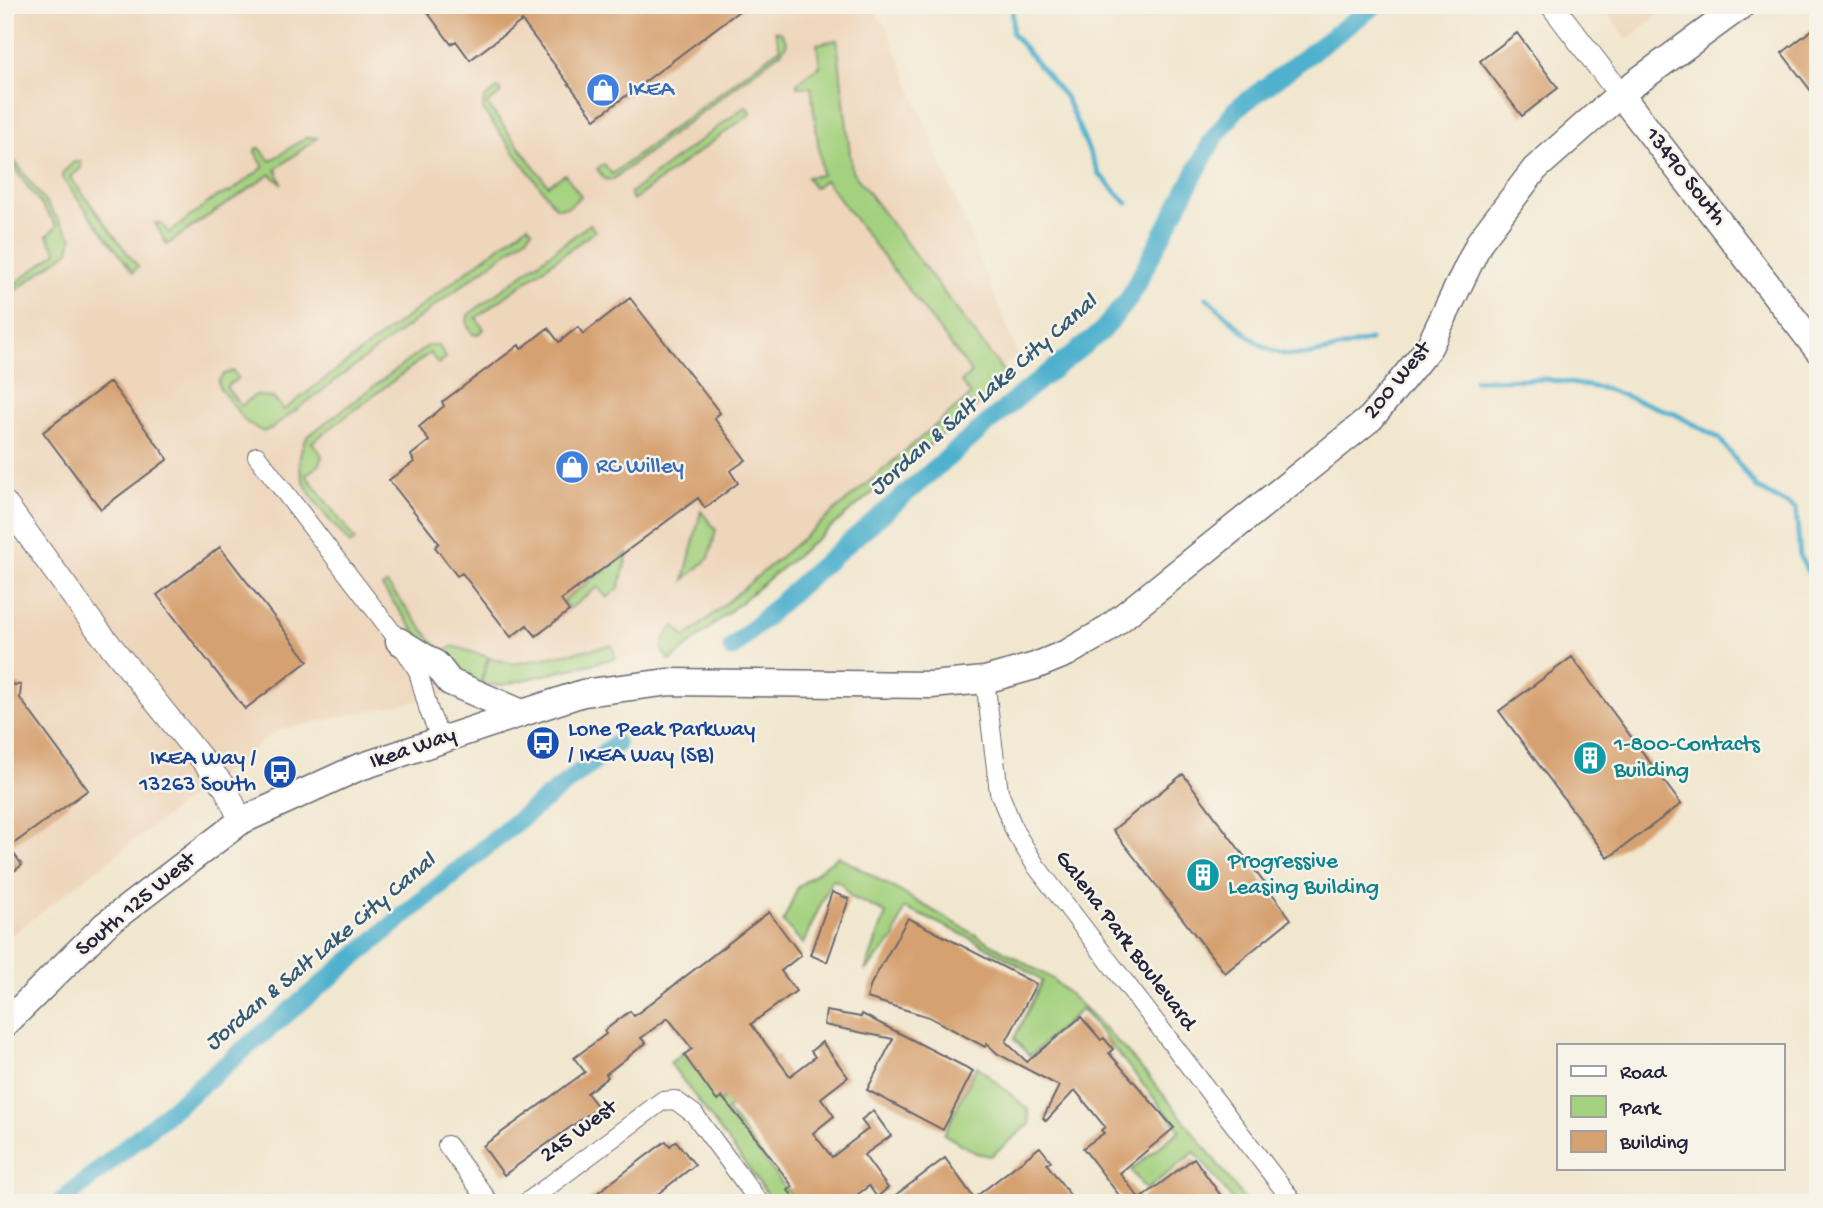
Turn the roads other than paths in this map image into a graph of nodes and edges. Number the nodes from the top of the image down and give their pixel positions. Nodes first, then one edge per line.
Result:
1 (1552, 5) edge
2 (1742, 5) edge
3 (1620, 94) junction
4 (1818, 350) edge
5 (257, 456) dead end
6 (5, 503) edge
7 (399, 641) junction
8 (985, 680) junction
9 (522, 713) junction
10 (441, 739) junction
11 (241, 821) junction
12 (5, 1024) edge
13 (447, 1145) dead end
14 (490, 1203) edge
15 (526, 1203) edge
16 (760, 1203) edge
17 (1293, 1203) edge

1 - 3 street, 13490 South
2 - 3 main road, 200 West
3 - 4 main road, 13490 South
3 - 8 main road, 200 West
5 - 7 street
6 - 11 street
7 - 9 main road
7 - 10 street
8 - 9 main road, Ikea Way
8 - 17 street, Galena Park Boulevard
9 - 10 main road, Ikea Way
10 - 11 main road, Ikea Way
11 - 12 main road, South 125 West
13 - 14 street
15 - 16 street, 245 West

